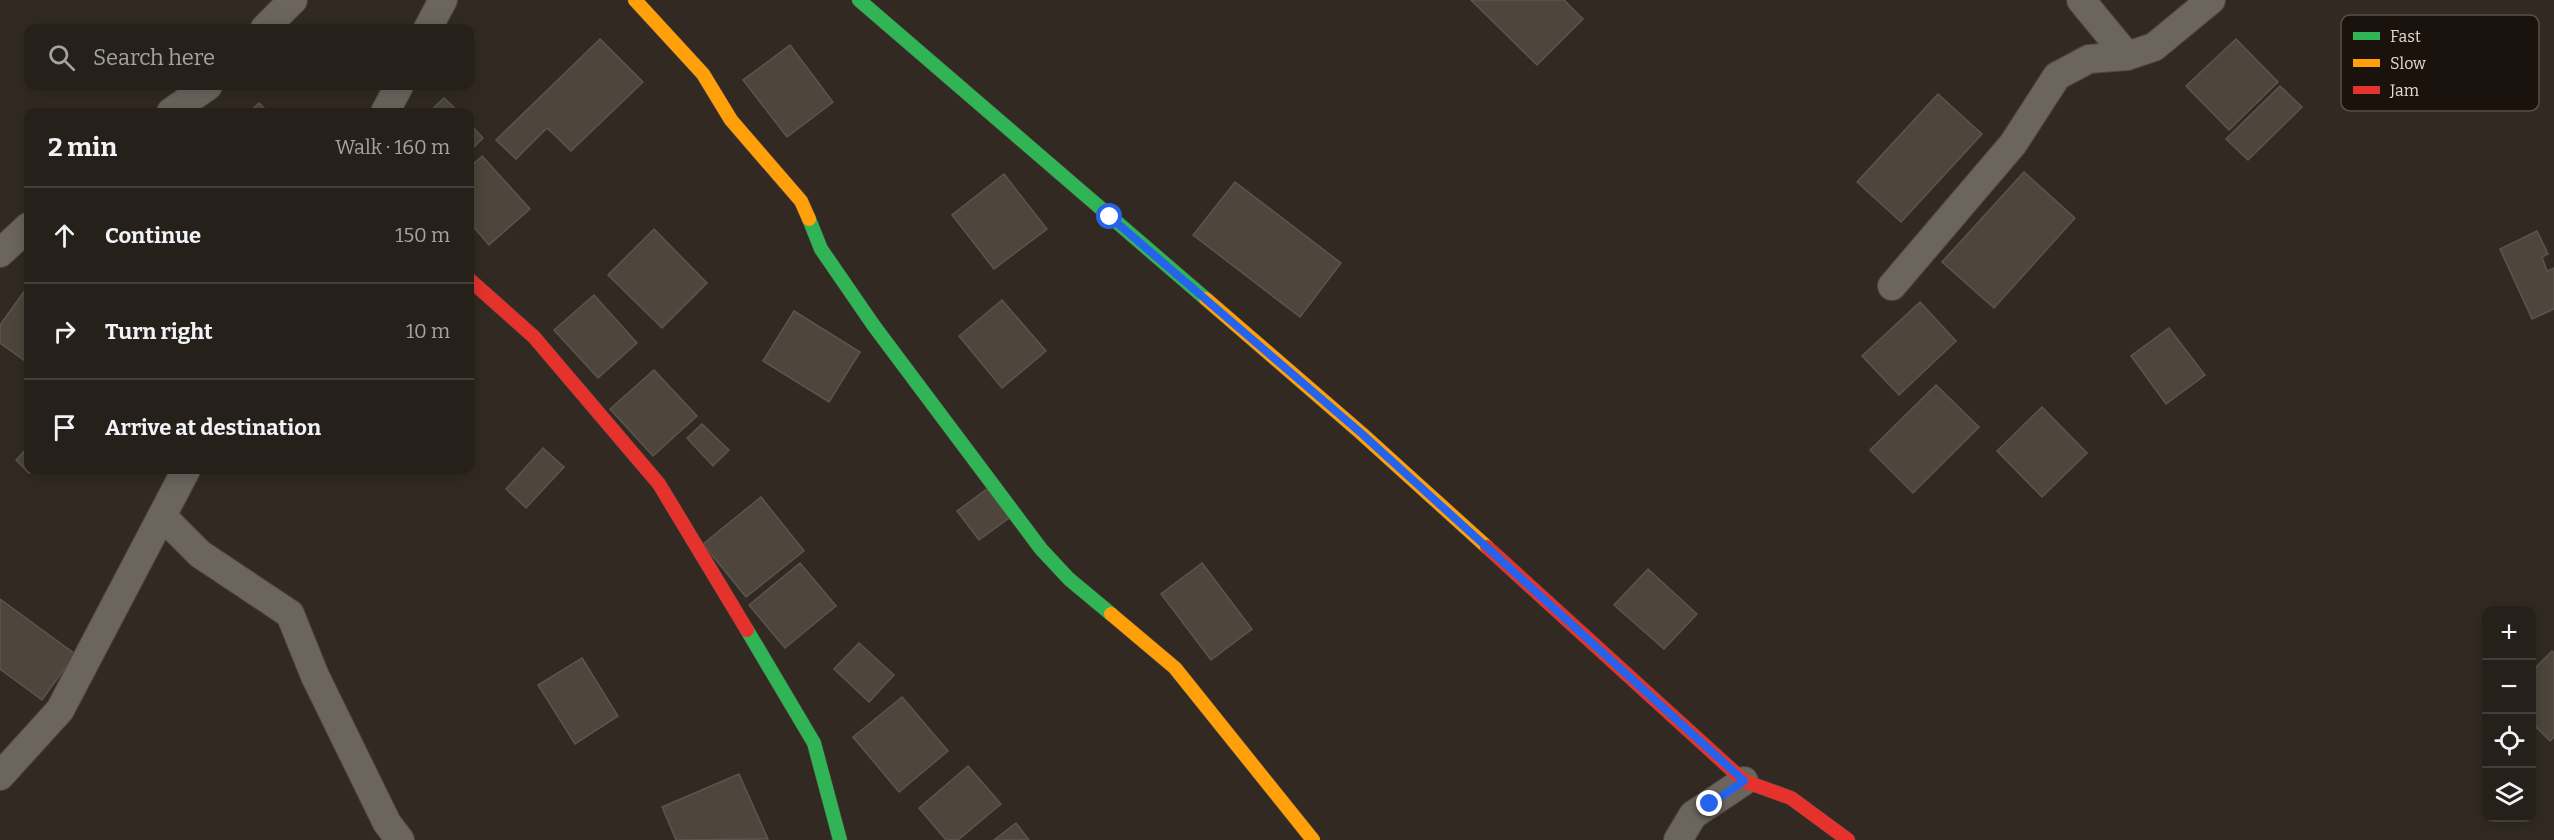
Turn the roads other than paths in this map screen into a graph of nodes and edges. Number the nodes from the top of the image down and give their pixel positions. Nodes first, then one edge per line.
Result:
1 (293, 0) edge
2 (443, 0) edge
3 (635, 0) edge
4 (859, 0) edge
5 (2081, 0) edge
6 (2211, 0) edge
7 (269, 24) edge
8 (430, 24) edge
9 (2127, 56) junction
10 (202, 90) edge
11 (397, 90) edge
12 (177, 108) edge
13 (387, 108) edge
14 (24, 231) edge
15 (0, 253) edge
16 (474, 284) edge
17 (1892, 286) dead end
18 (184, 474) edge
19 (162, 516) junction
20 (0, 776) edge
21 (1744, 781) junction
22 (400, 840) edge
23 (840, 840) edge
24 (1313, 840) edge
25 (1678, 840) edge
26 (1848, 840) edge

1 - 7 street
2 - 8 street
3 - 24 street
4 - 21 street
5 - 9 street
6 - 9 street
9 - 17 street
10 - 12 street
11 - 13 street
14 - 15 street
16 - 23 street
18 - 19 street
19 - 20 street
19 - 22 street
21 - 25 street
21 - 26 street

